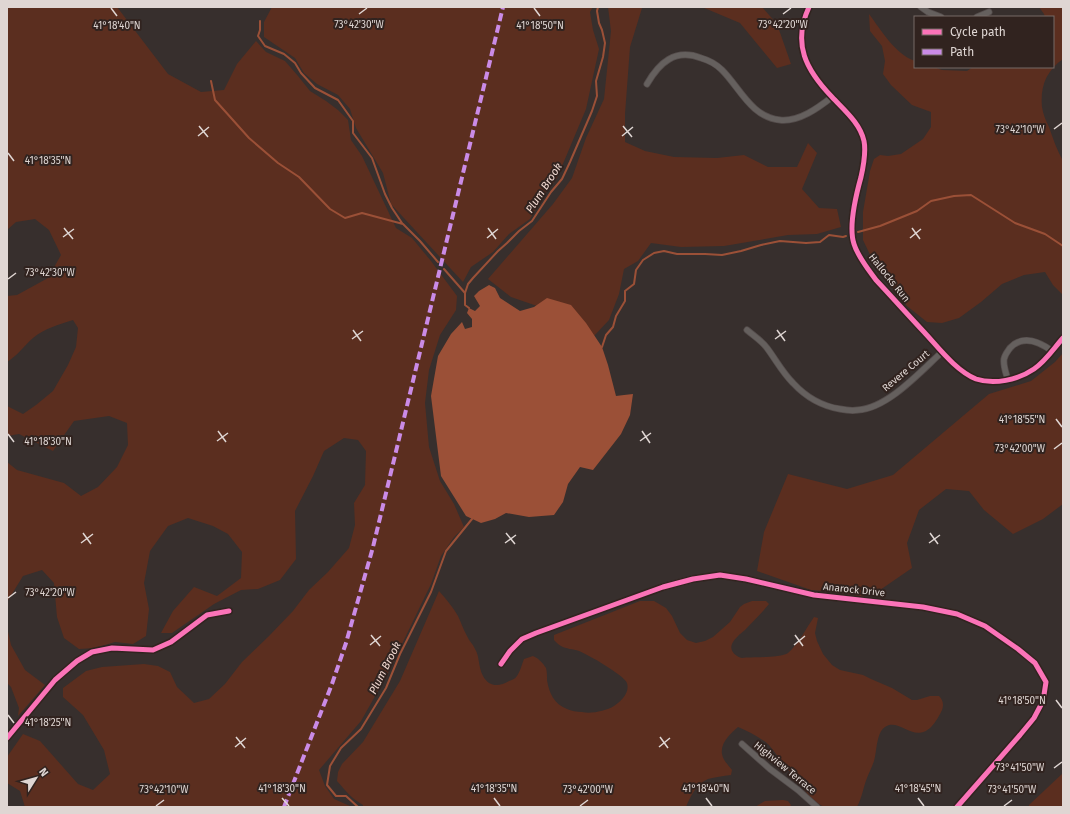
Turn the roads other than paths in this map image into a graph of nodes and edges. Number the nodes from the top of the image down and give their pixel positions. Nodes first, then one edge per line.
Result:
1 (809, 7) edge
2 (921, 7) edge
3 (989, 12) dead end
4 (938, 16) edge
5 (979, 16) edge
6 (647, 84) dead end
7 (832, 97) junction
8 (747, 330) dead end
9 (1063, 338) edge
10 (1052, 351) junction
11 (942, 352) junction
12 (1008, 380) junction
13 (229, 611) dead end
14 (500, 664) dead end
15 (7, 738) edge
16 (742, 744) dead end
17 (817, 807) edge
18 (957, 807) edge

1 - 7 street, Hallocks Run
2 - 4 street
3 - 5 street
6 - 7 street
7 - 11 street, Hallocks Run
8 - 11 street, Revere Court
9 - 10 street, Hallocks Run
10 - 12 street, Hallocks Run
10 - 12 street
11 - 12 street, Hallocks Run
13 - 15 street
14 - 18 street, Anarock Drive
16 - 17 street, Highview Terrace

